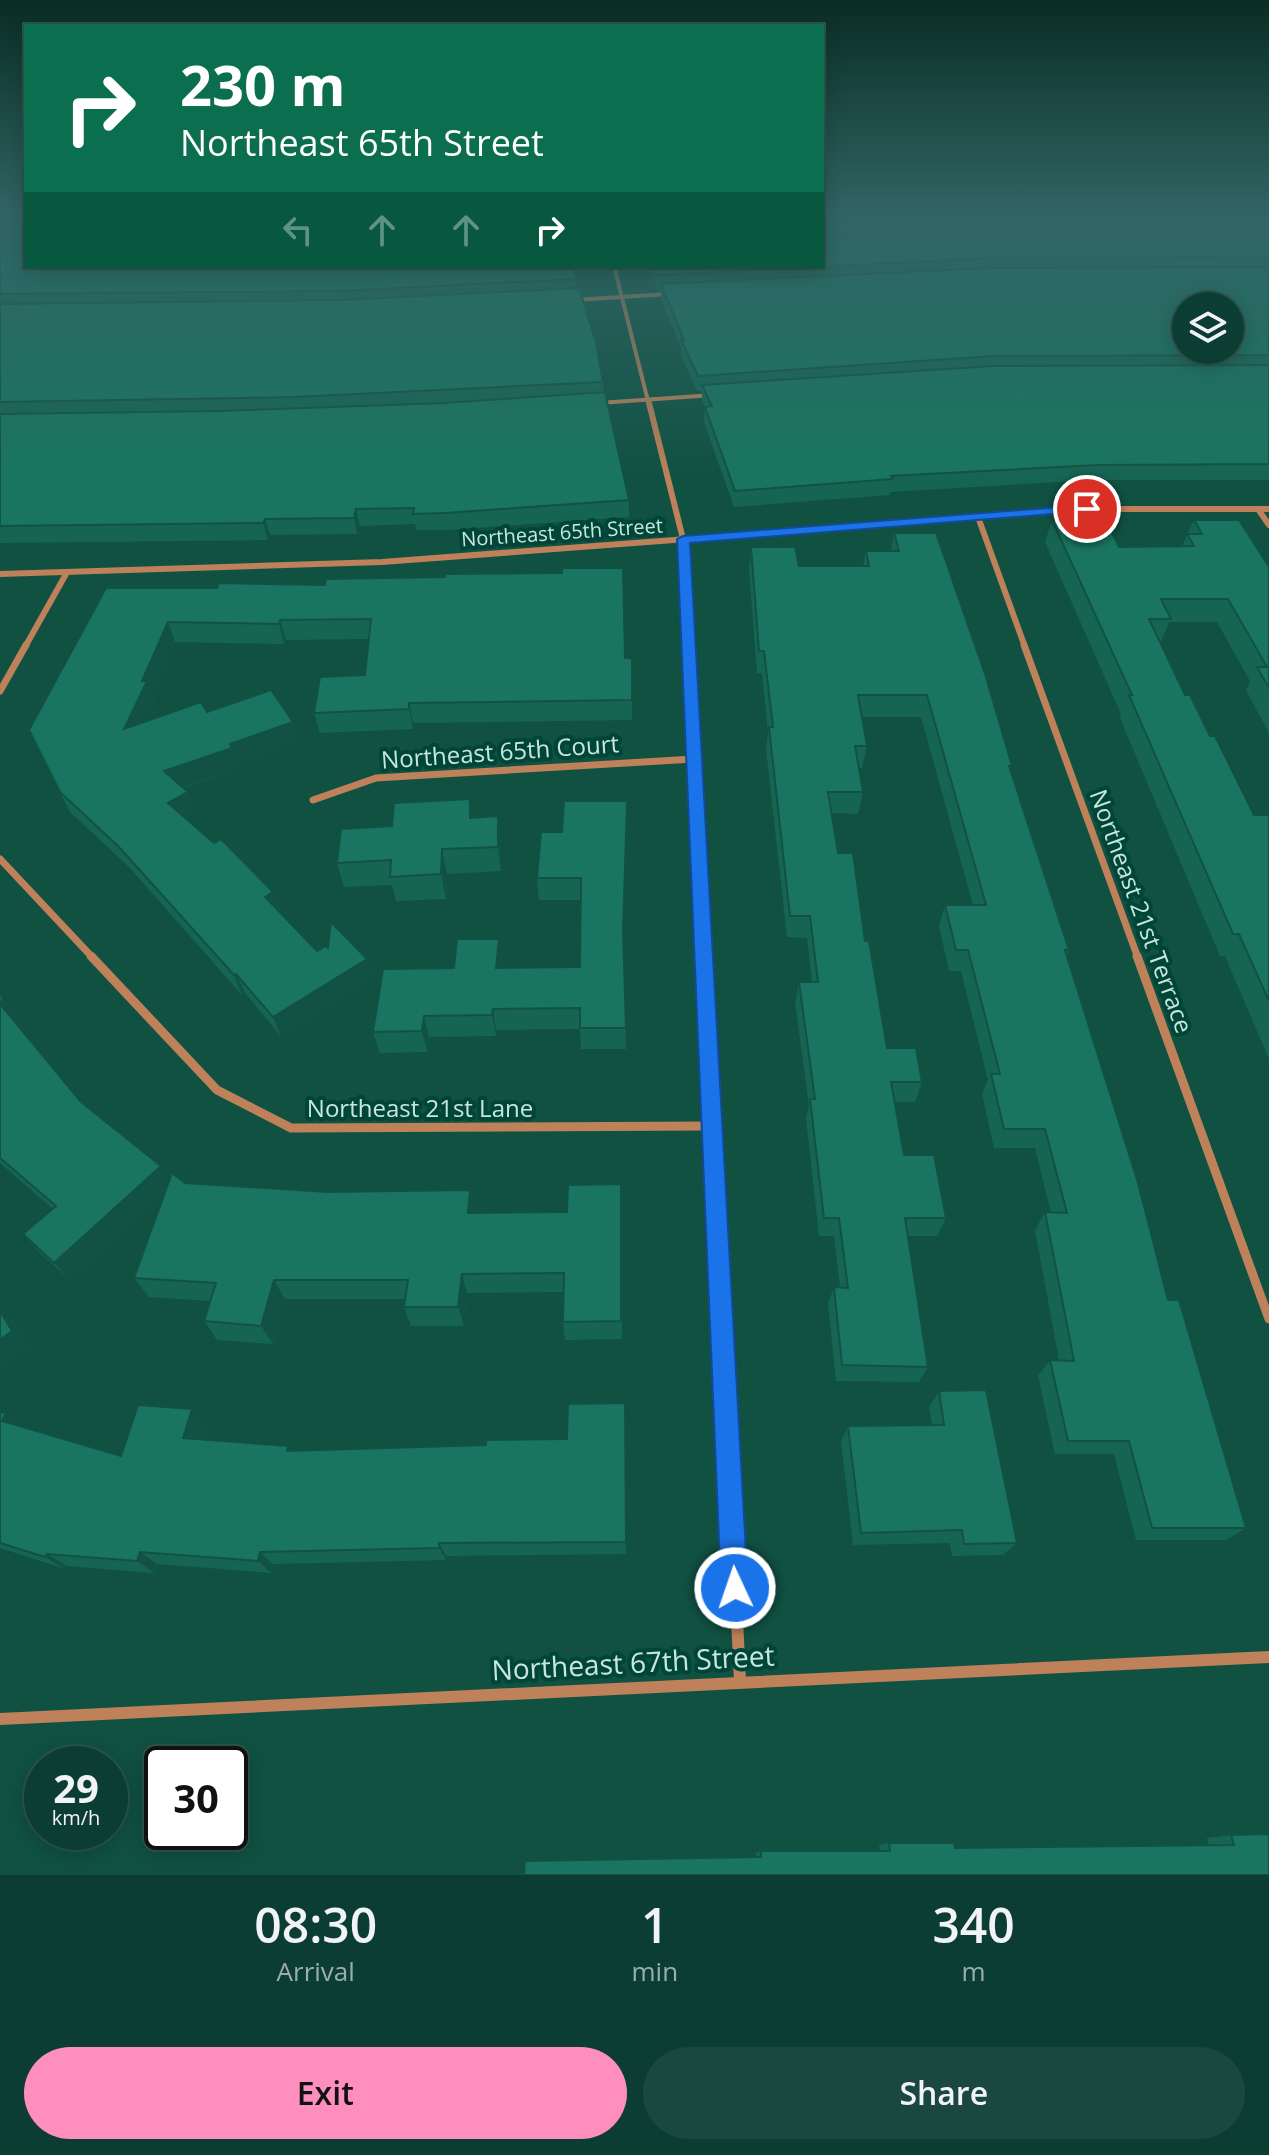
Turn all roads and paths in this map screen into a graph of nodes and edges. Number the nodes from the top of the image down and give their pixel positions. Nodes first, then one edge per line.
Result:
1 (625, 306) edge
2 (726, 394) edge
3 (649, 399) junction
4 (586, 404) edge
5 (1258, 509) junction
6 (1269, 509) edge
7 (978, 517) junction
8 (1269, 525) edge
9 (683, 539) junction
10 (0, 574) edge
11 (66, 574) junction
12 (0, 691) edge
13 (694, 759) junction
14 (313, 800) dead end
15 (0, 859) edge
16 (710, 1126) junction
17 (1269, 1319) edge
18 (1269, 1657) edge
19 (740, 1680) junction
20 (0, 1719) edge

1 - 3 street
2 - 3 street
3 - 4 street
3 - 9 street
5 - 6 street, Northeast 65th Street
5 - 7 street, Northeast 65th Street
5 - 8 street
7 - 9 street, Northeast 65th Street
7 - 17 street, Northeast 21st Terrace
9 - 11 street, Northeast 65th Street
9 - 13 street
10 - 11 street, Northeast 65th Street
11 - 12 street
13 - 14 street, Northeast 65th Court
13 - 16 street
15 - 16 street, Northeast 21st Lane
16 - 19 street
18 - 19 street, Northeast 67th Street
19 - 20 street, Northeast 67th Street

